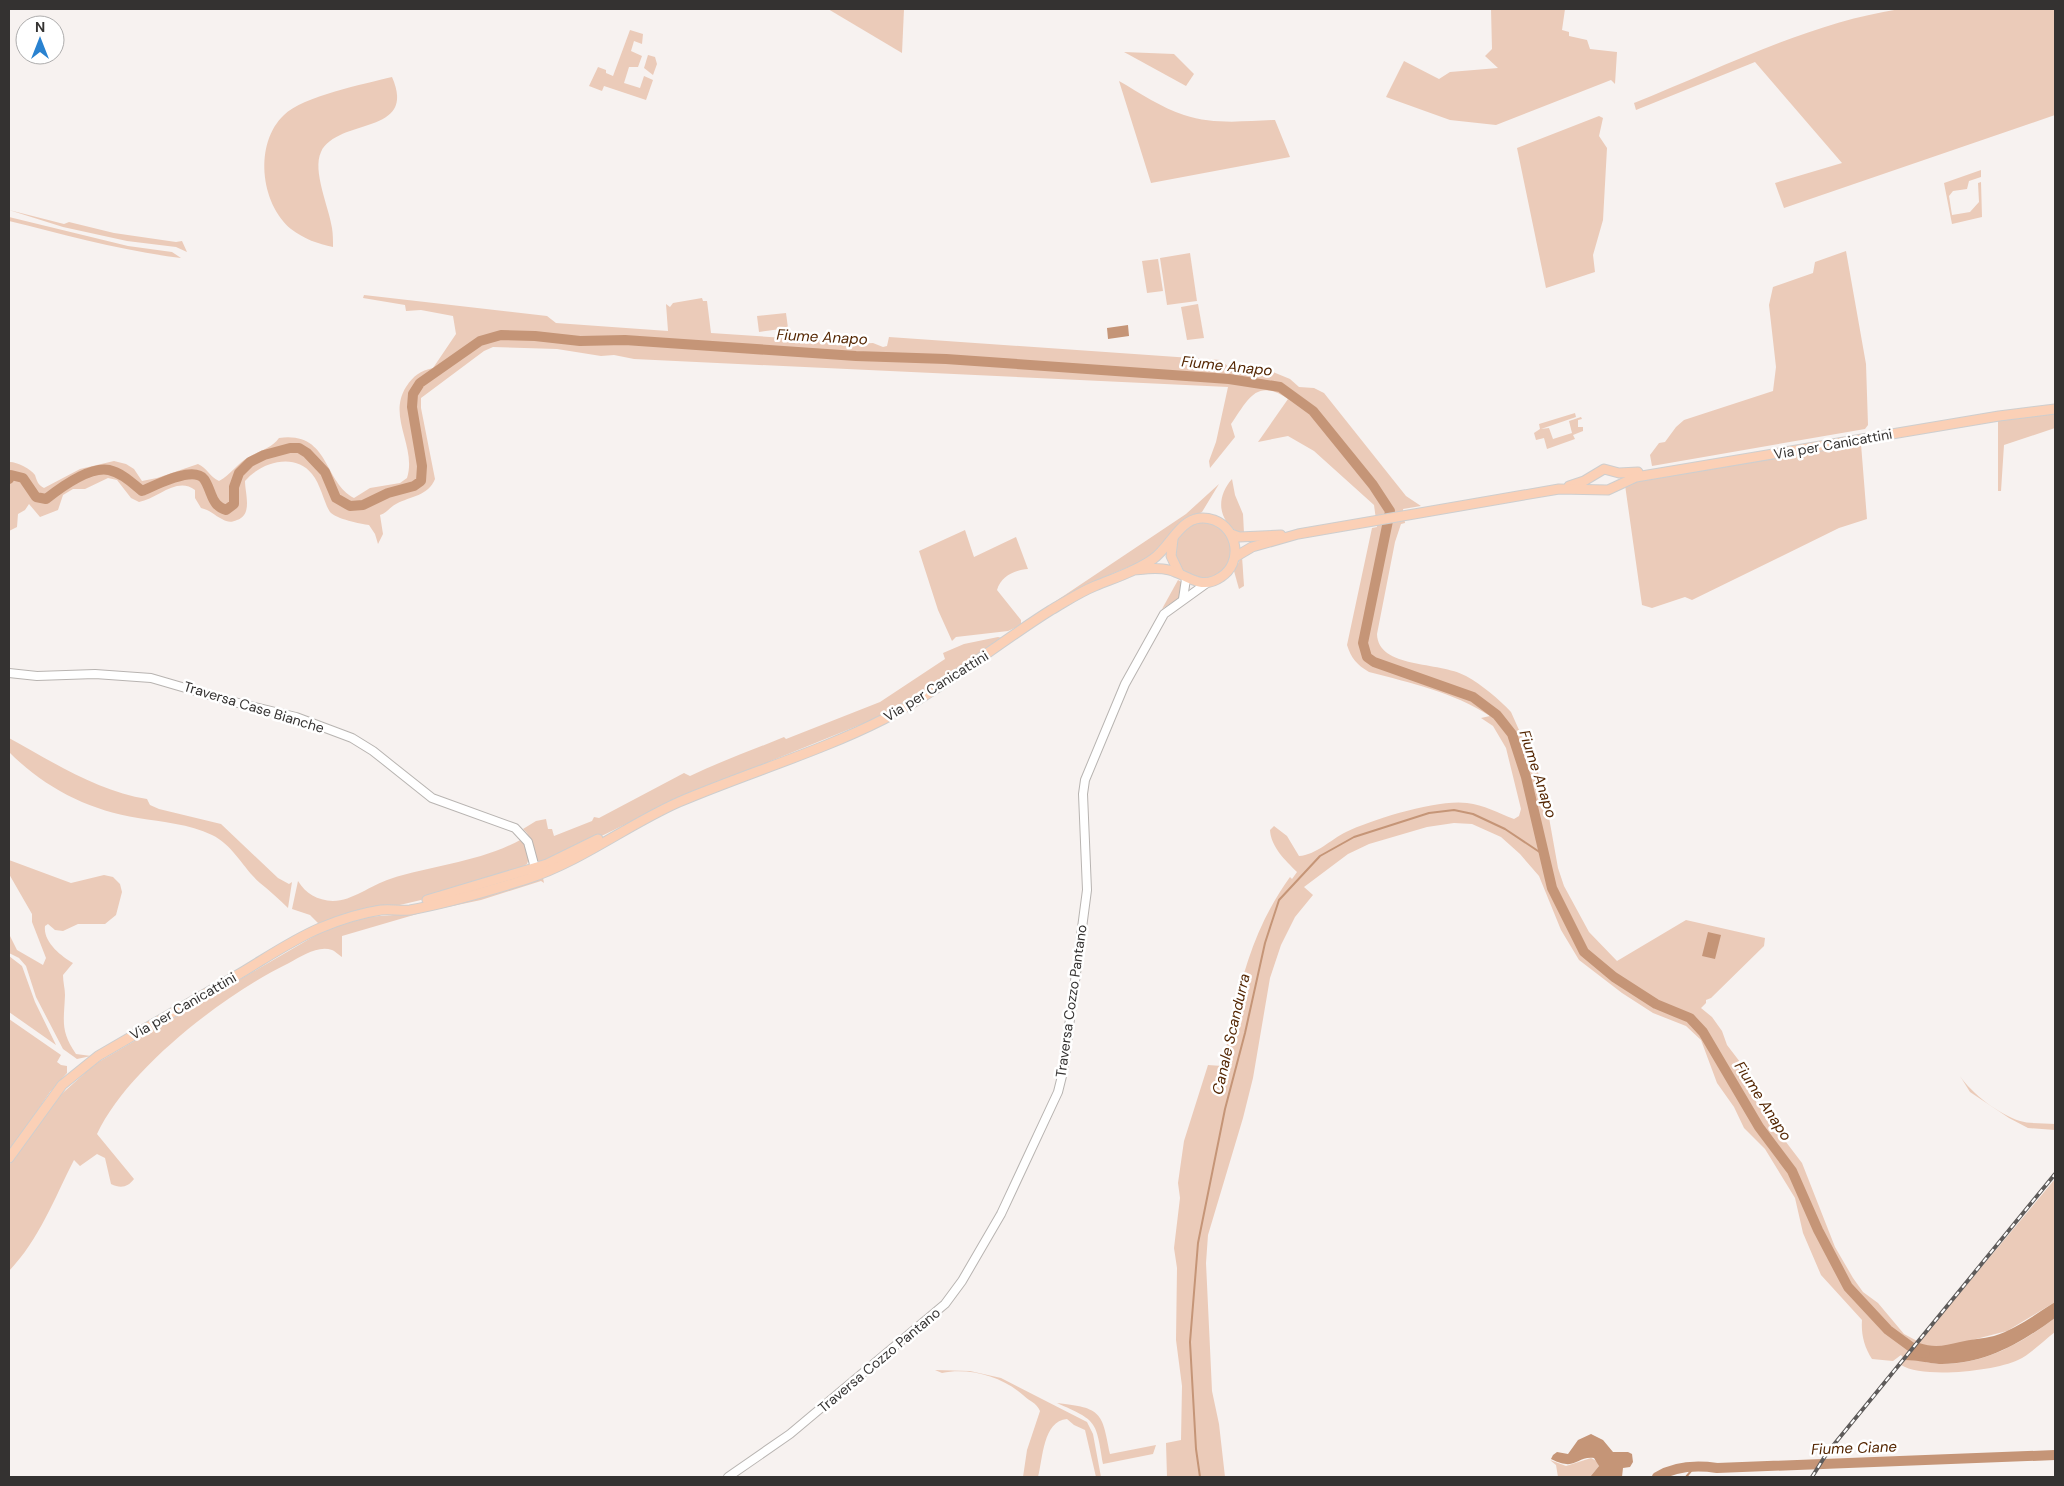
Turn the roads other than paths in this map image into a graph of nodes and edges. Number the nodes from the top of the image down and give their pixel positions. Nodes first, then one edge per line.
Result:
1 (2055, 404) edge
2 (2055, 409) edge
3 (1613, 472) junction
4 (1597, 473) junction
5 (1608, 488) junction
6 (1559, 489) junction
7 (1231, 534) junction
8 (1298, 534) junction
9 (1174, 536) junction
10 (1235, 557) junction
11 (1134, 570) junction
12 (1183, 576) junction
13 (1207, 583) junction
14 (1184, 599) junction
15 (9, 673) edge
16 (646, 818) junction
17 (535, 868) junction
18 (546, 872) junction
19 (476, 895) junction
20 (395, 910) junction
21 (9, 1158) edge
22 (728, 1477) edge

1 - 3 main road, Via per Canicattini
2 - 5 main road, Via per Canicattini
3 - 4 main road
3 - 5 main road
4 - 5 main road
4 - 6 main road
5 - 6 main road
6 - 8 main road
7 - 8 main road
7 - 9 main road
7 - 10 main road
8 - 10 main road
9 - 11 main road
9 - 12 main road
10 - 13 main road
11 - 12 main road
11 - 16 main road, Via per Canicattini
12 - 13 main road
12 - 14 street
13 - 14 street, Traversa Cozzo Pantano
14 - 22 street, Traversa Cozzo Pantano
15 - 17 street, Traversa Case Bianche
16 - 17 main road, Via per Canicattini
16 - 18 main road, Via per Canicattini
17 - 18 street
17 - 19 street
17 - 20 main road, Via per Canicattini
18 - 19 main road, Via per Canicattini
19 - 20 main road, Via per Canicattini
20 - 21 main road, Via per Canicattini

